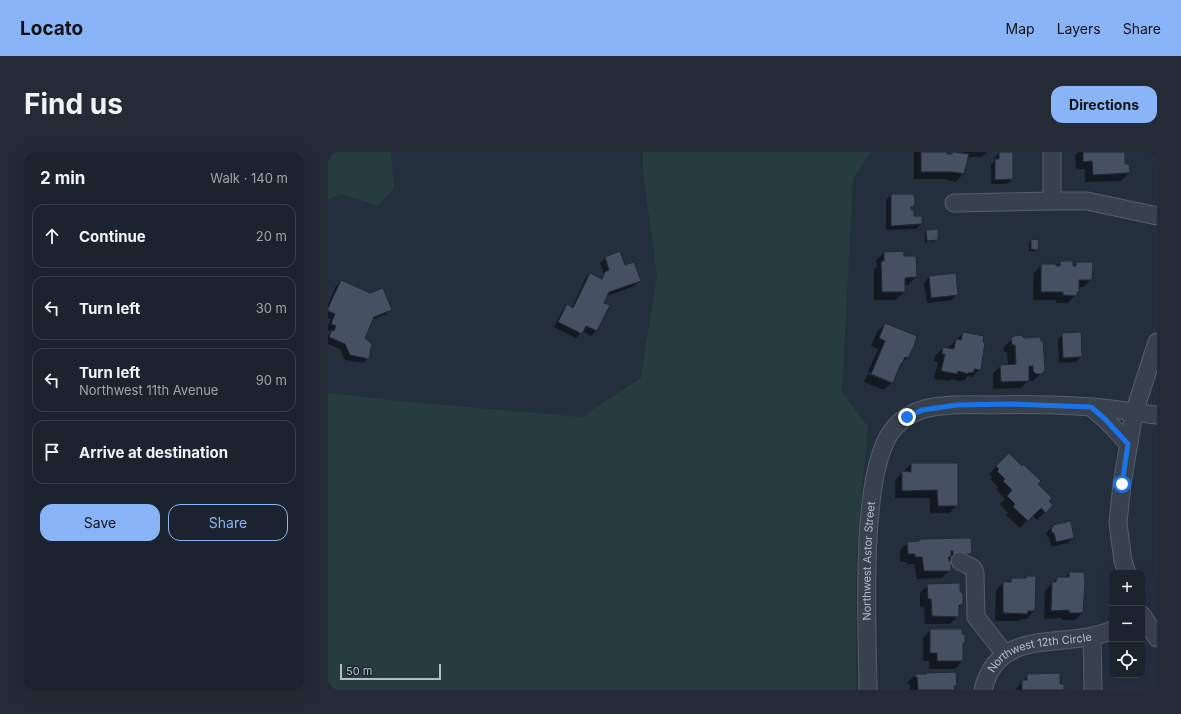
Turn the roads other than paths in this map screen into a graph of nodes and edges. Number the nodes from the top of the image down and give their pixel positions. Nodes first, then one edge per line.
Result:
1 (1052, 152) edge
2 (1052, 201) junction
3 (954, 203) dead end
4 (1157, 216) edge
5 (1157, 342) edge
6 (1091, 407) junction
7 (1134, 413) junction
8 (1157, 415) edge
9 (1128, 444) junction
10 (960, 561) dead end
11 (1126, 570) edge
12 (1145, 620) edge
13 (1109, 631) edge
14 (1092, 637) junction
15 (1157, 638) edge
16 (1006, 654) junction
17 (868, 690) edge
18 (983, 690) edge
19 (1093, 690) edge

1 - 2 street
2 - 3 street
2 - 4 street
5 - 7 street
6 - 7 street
6 - 9 street
6 - 17 street, Northwest Astor Street
7 - 8 street
7 - 9 street
9 - 11 street
10 - 16 street
12 - 15 street
13 - 14 street, Northwest 12th Circle
14 - 16 street, Northwest 12th Circle
14 - 19 street
16 - 18 street, Northwest 12th Circle

